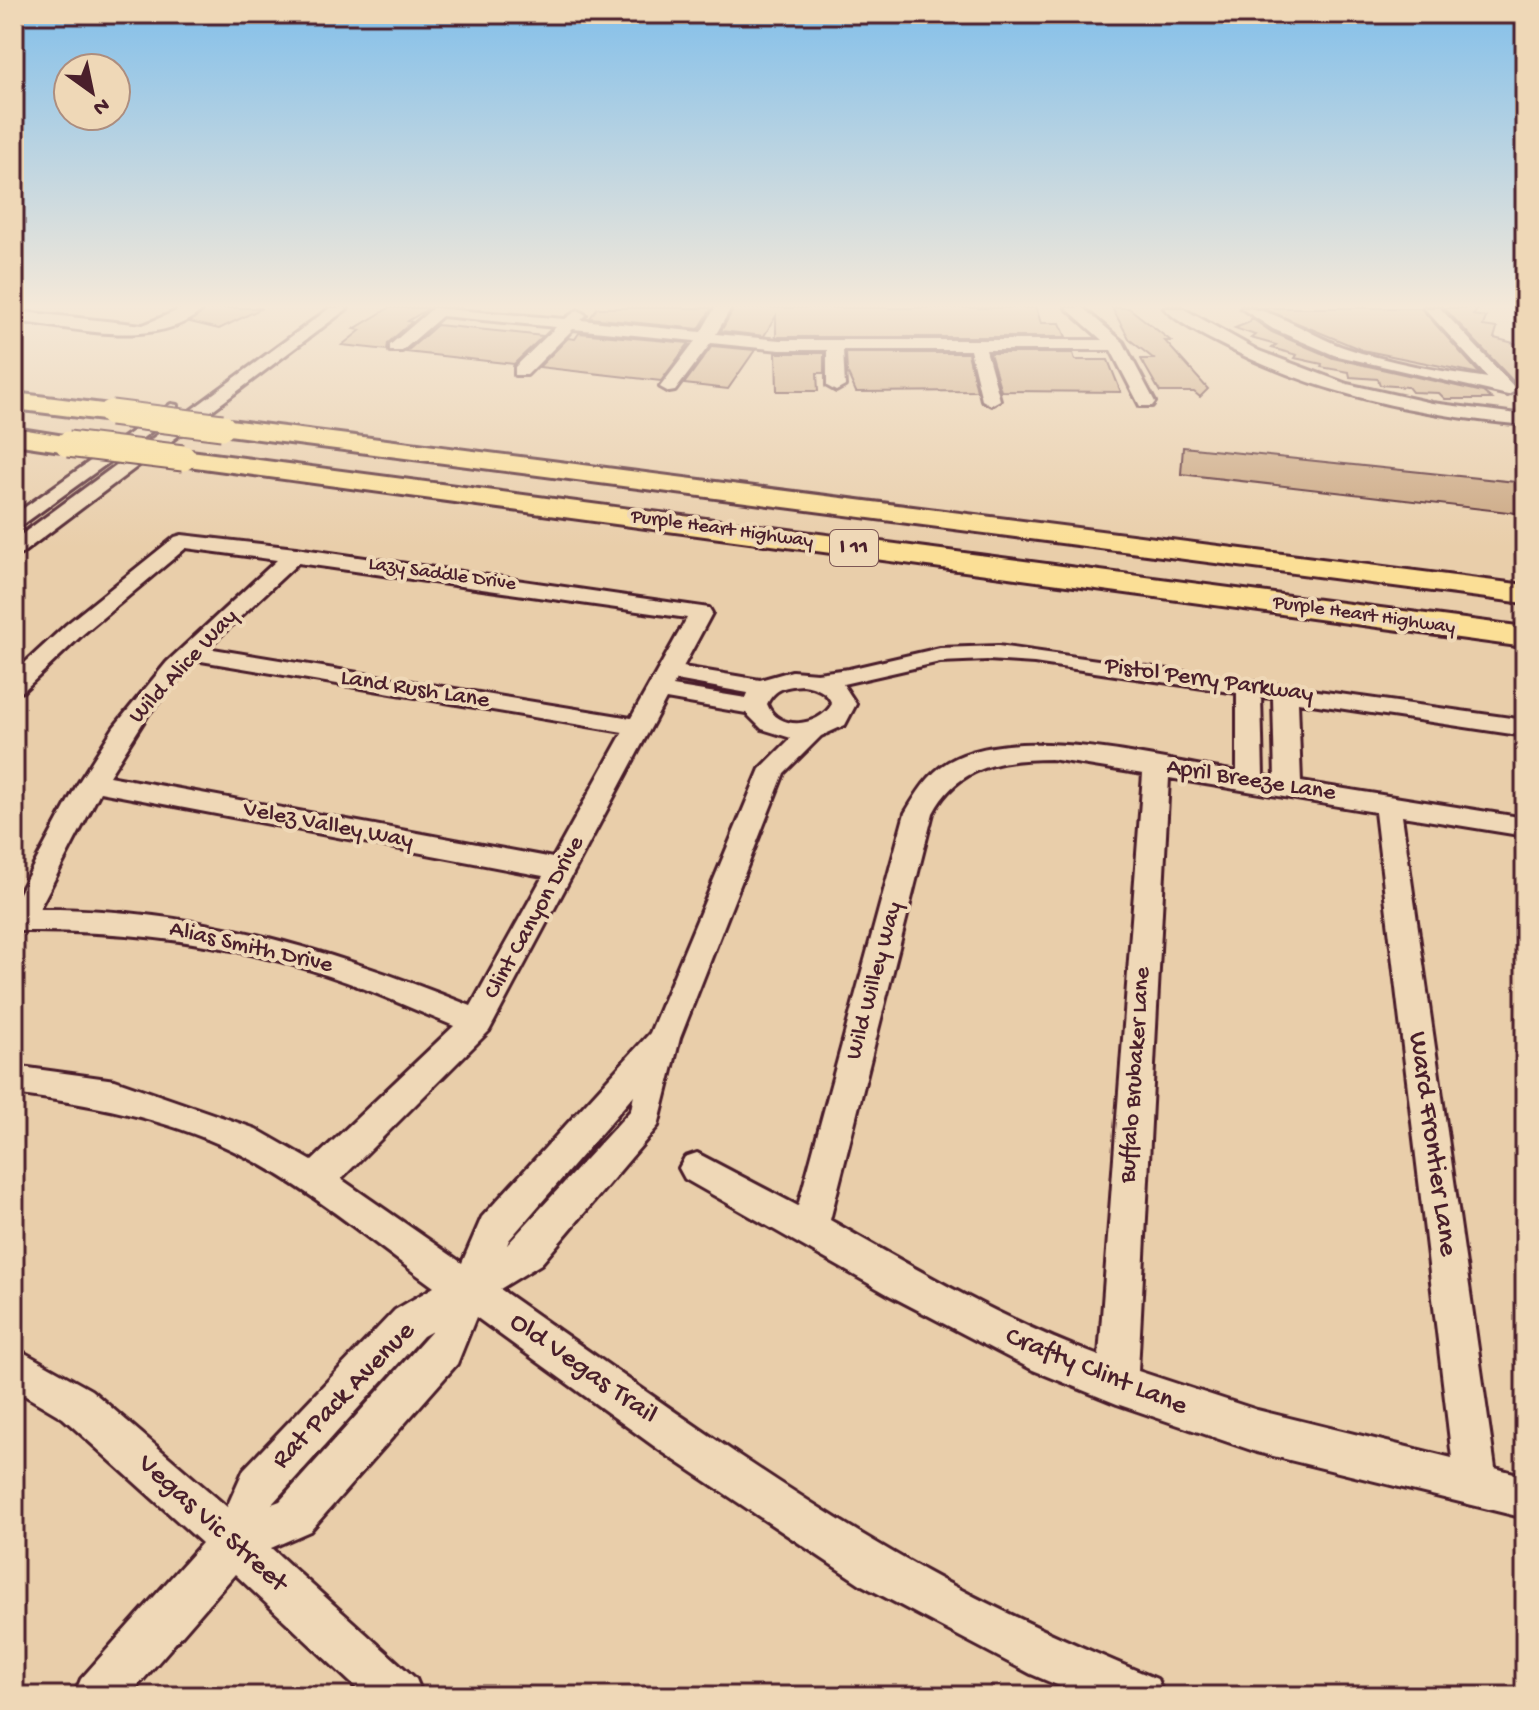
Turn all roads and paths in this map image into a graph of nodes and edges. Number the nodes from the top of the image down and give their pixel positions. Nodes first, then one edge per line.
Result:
1 (233, 388) edge
2 (988, 388) edge
3 (1139, 388) edge
4 (1348, 388) edge
5 (1506, 388) edge
6 (183, 400) dead end
7 (991, 400) dead end
8 (14, 401) edge
9 (1146, 402) dead end
10 (1525, 408) edge
11 (1525, 420) edge
12 (14, 436) edge
13 (14, 525) edge
14 (14, 550) edge
15 (296, 554) junction
16 (1525, 593) edge
17 (701, 613) joint
18 (1525, 637) edge
19 (192, 653) junction
20 (893, 669) junction
21 (818, 680) junction
22 (664, 682) junction
23 (14, 686) edge
24 (1249, 687) junction
25 (1285, 692) junction
26 (844, 704) junction
27 (763, 706) junction
28 (639, 727) junction
29 (1525, 728) edge
30 (813, 730) junction
31 (976, 758) joint
32 (1157, 767) junction
33 (773, 769) junction
34 (1250, 781) junction
35 (94, 782) junction
36 (1288, 787) junction
37 (1387, 803) junction
38 (1525, 827) edge
39 (562, 870) junction
40 (16, 920) edge
41 (478, 1022) junction
42 (14, 1080) edge
43 (697, 1168) dead end
44 (315, 1181) junction
45 (810, 1228) junction
46 (469, 1288) junction
47 (14, 1367) edge
48 (1117, 1384) junction
49 (1476, 1485) junction
50 (1525, 1497) edge
51 (233, 1542) junction
52 (98, 1696) edge
53 (399, 1696) edge
54 (1140, 1696) edge

1 - 14 street
2 - 7 street
3 - 9 street
4 - 11 street
5 - 10 street
6 - 13 street
8 - 16 highway, Purple Heart Highway / I 11, bridge
12 - 18 highway, Purple Heart Highway / I 11, bridge
15 - 17 street, Lazy Saddle Drive
15 - 19 street, Wild Alice Way
15 - 23 street, Lazy Saddle Drive
17 - 22 street, Clint Canyon Drive
19 - 28 street, Land Rush Lane
19 - 35 street, Wild Alice Way
20 - 21 street, Pistol Perry Parkway
20 - 24 street, Pistol Perry Parkway
20 - 26 street, Pistol Perry Parkway
21 - 26 street
21 - 27 street
22 - 27 street
22 - 28 street, Clint Canyon Drive
24 - 25 street, Pistol Perry Parkway
24 - 34 street
25 - 29 street, Pistol Perry Parkway
25 - 36 street
26 - 30 street
27 - 30 street
27 - 33 street
28 - 39 street, Clint Canyon Drive
30 - 33 street
31 - 32 street, April Breeze Lane
31 - 45 street, Wild Willey Way
32 - 34 street, April Breeze Lane
32 - 48 street, Buffalo Brubaker Lane
33 - 46 street
34 - 36 street, April Breeze Lane
35 - 39 street, Velez Valley Way
35 - 40 street, Wild Alice Way
36 - 37 street, April Breeze Lane
37 - 38 street, April Breeze Lane
37 - 49 street, Ward Frontier Lane
39 - 41 street, Clint Canyon Drive
40 - 41 street, Alias Smith Drive
41 - 44 street, Clint Canyon Drive
42 - 44 street, Old Vegas Trail
43 - 45 street, Crafty Clint Lane
44 - 46 street, Old Vegas Trail
45 - 48 street, Crafty Clint Lane
46 - 51 street, Rat Pack Avenue
46 - 54 street, Old Vegas Trail
47 - 51 street, Vegas Vic Street
48 - 49 street, Crafty Clint Lane
49 - 50 street, Crafty Clint Lane
51 - 52 street, Rat Pack Avenue
51 - 53 street, Vegas Vic Street

